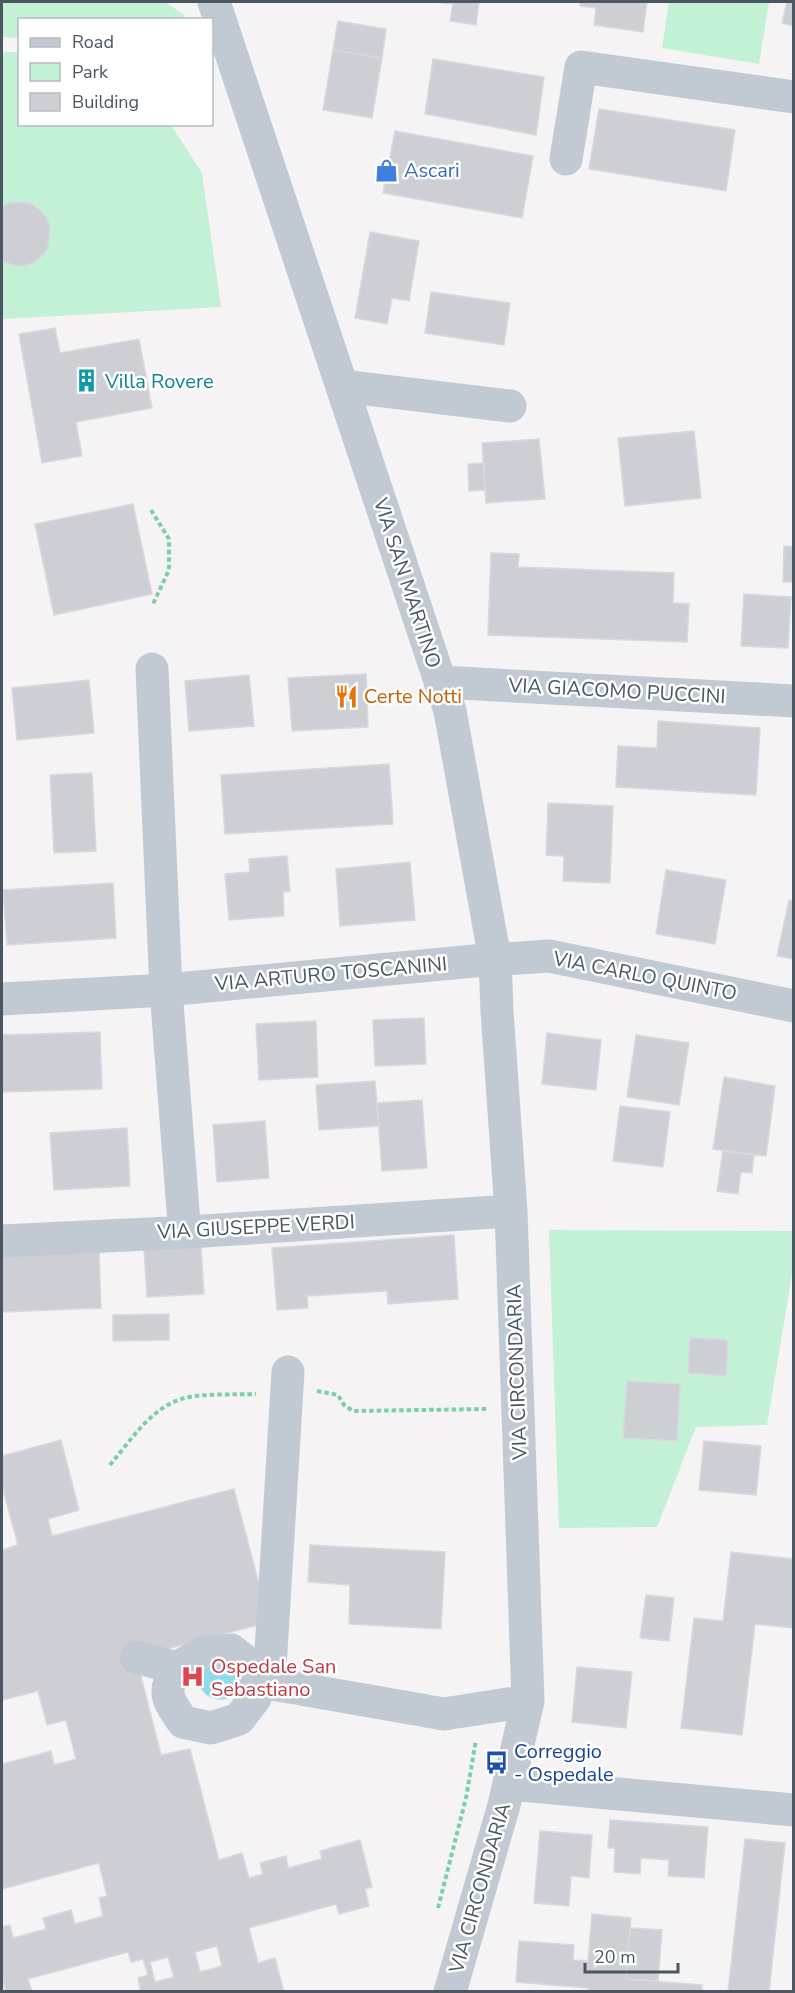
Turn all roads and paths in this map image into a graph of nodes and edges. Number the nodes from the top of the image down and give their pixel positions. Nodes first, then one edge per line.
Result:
1 (214, 2) edge
2 (794, 97) edge
3 (566, 159) dead end
4 (342, 386) junction
5 (510, 406) dead end
6 (151, 510) dead end
7 (153, 606) dead end
8 (152, 669) dead end
9 (440, 682) junction
10 (794, 701) edge
11 (495, 959) junction
12 (166, 990) junction
13 (2, 999) edge
14 (794, 1006) edge
15 (511, 1211) junction
16 (184, 1223) dead end
17 (2, 1241) edge
18 (288, 1372) dead end
19 (136, 1657) dead end
20 (177, 1668) junction
21 (262, 1682) junction
22 (528, 1701) junction
23 (481, 1709) junction
24 (510, 1784) junction
25 (794, 1810) edge
26 (436, 1913) dead end
27 (450, 1992) edge

1 - 4 street, VIA SAN MARTINO
2 - 3 street
4 - 5 street
4 - 9 street, VIA SAN MARTINO
6 - 7 path
8 - 12 street
9 - 10 street, VIA GIACOMO PUCCINI
9 - 11 street, VIA SAN MARTINO
11 - 12 street, VIA ARTURO TOSCANINI
11 - 14 street, VIA CARLO QUINTO
11 - 15 street, VIA CIRCONDARIA
12 - 13 street, VIA ARTURO TOSCANINI
12 - 16 street
15 - 17 street, VIA GIUSEPPE VERDI
15 - 22 street, VIA CIRCONDARIA
18 - 21 street
19 - 20 street
20 - 21 street
20 - 21 street
21 - 23 street
22 - 23 street
22 - 24 street, VIA CIRCONDARIA
23 - 26 path
24 - 25 street, VIA CIRCONDARIA
24 - 27 street, VIA CIRCONDARIA

